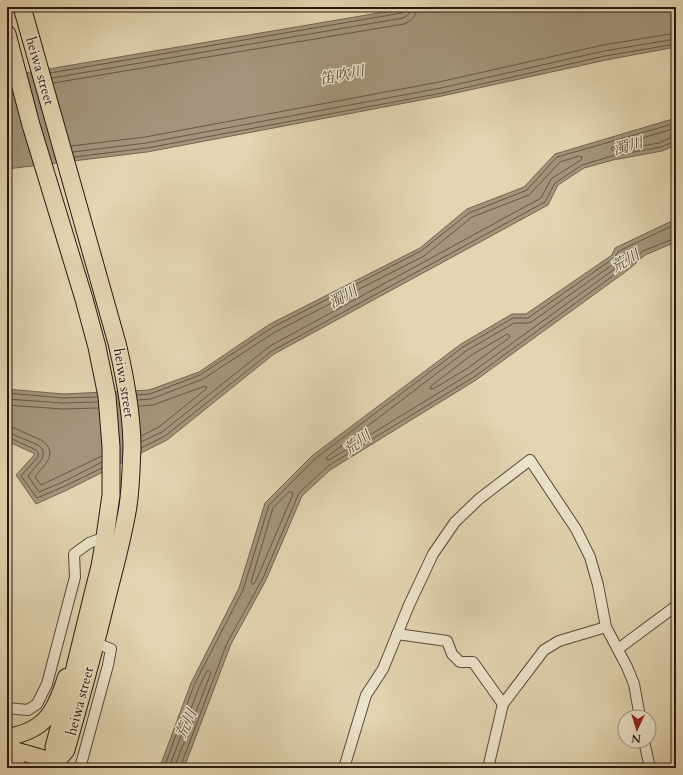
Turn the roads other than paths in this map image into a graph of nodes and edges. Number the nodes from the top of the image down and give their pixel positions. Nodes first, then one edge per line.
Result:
1 (22, 7) edge
2 (7, 34) edge
3 (105, 537) junction
4 (92, 598) junction
5 (676, 606) edge
6 (606, 627) junction
7 (397, 634) junction
8 (96, 643) junction
9 (618, 649) junction
10 (503, 704) junction
11 (7, 708) edge
12 (639, 709) edge
13 (7, 737) edge
14 (7, 748) edge
15 (646, 749) edge
16 (7, 755) edge
17 (56, 765) edge
18 (18, 768) edge
19 (80, 768) edge
20 (344, 768) edge
21 (488, 768) edge
22 (650, 768) edge

1 - 8 highway, heiwa street
2 - 3 highway, heiwa street
3 - 4 highway, heiwa street
3 - 11 street
4 - 13 main road
4 - 17 highway, heiwa street
5 - 9 street
6 - 7 street
6 - 9 street
6 - 10 street
7 - 10 street
7 - 20 street
8 - 17 highway, heiwa street
8 - 19 street
9 - 12 street
10 - 21 street
14 - 17 main road
15 - 22 street
16 - 18 main road

